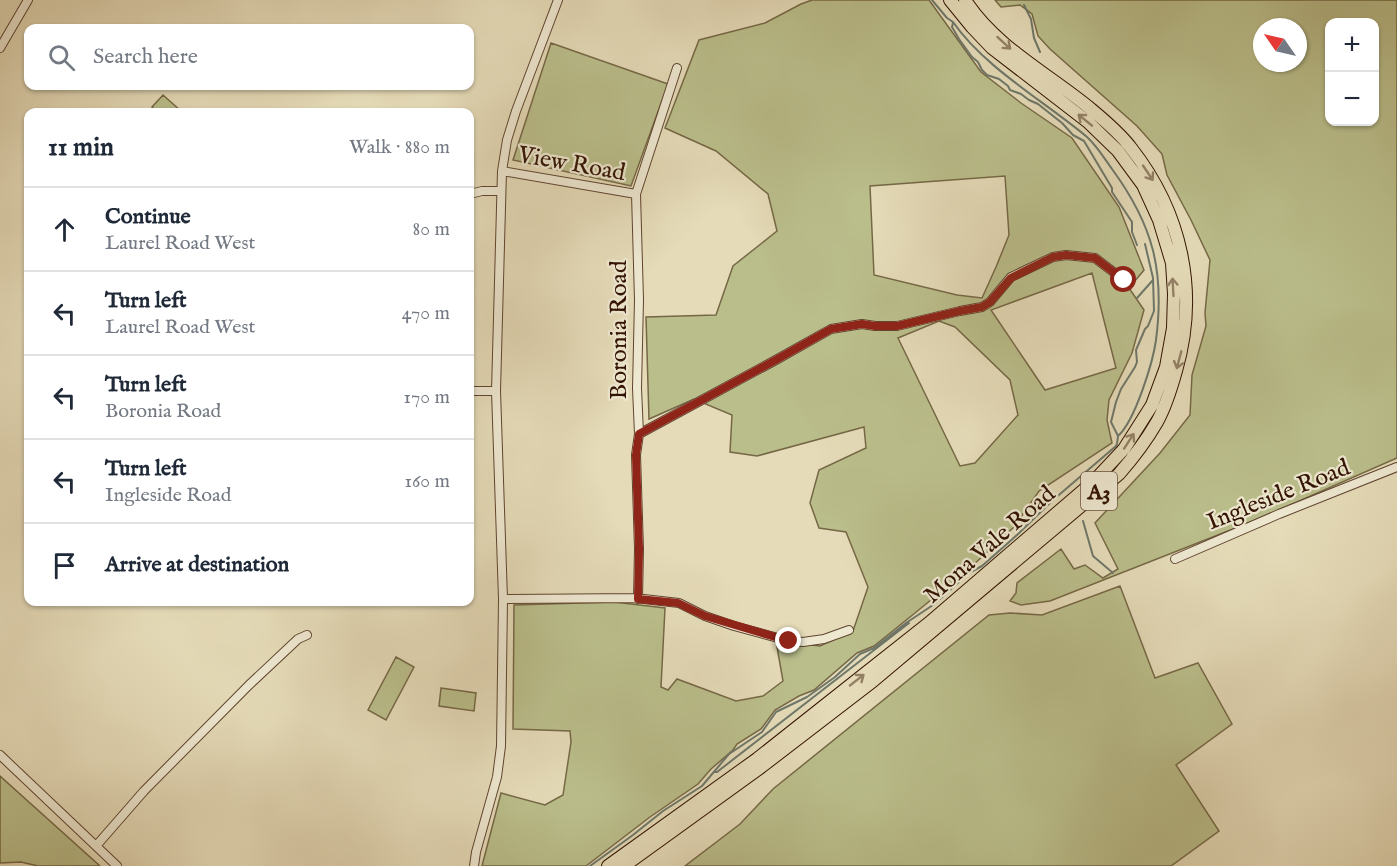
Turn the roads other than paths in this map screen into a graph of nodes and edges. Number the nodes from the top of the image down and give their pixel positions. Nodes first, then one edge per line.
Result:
1 (28, 0) edge
2 (558, 0) edge
3 (950, 0) edge
4 (965, 0) edge
5 (0, 48) edge
6 (677, 68) dead end
7 (502, 171) junction
8 (501, 191) junction
9 (474, 193) edge
10 (636, 194) junction
11 (1124, 280) dead end
12 (474, 391) edge
13 (496, 391) junction
14 (639, 434) junction
15 (1397, 467) edge
16 (1175, 559) dead end
17 (503, 599) junction
18 (638, 599) junction
19 (849, 630) dead end
20 (307, 635) dead end
21 (0, 755) edge
22 (96, 846) junction
23 (117, 866) edge
24 (474, 866) edge
25 (608, 866) edge
26 (624, 866) edge

1 - 5 street
2 - 7 street
25 -> 3 highway, Mona Vale Road / A3
4 -> 26 highway, Mona Vale Road / A3
6 - 10 street, Boronia Road
7 - 8 street
7 - 10 street, View Road
8 - 9 street
8 - 13 street
10 - 14 street, Boronia Road
11 - 14 street
12 - 13 street
13 - 17 street
14 - 18 street, Boronia Road
15 - 16 street, Ingleside Road
17 - 18 street
17 - 24 street
18 - 19 street
20 - 22 street
21 - 22 street
22 - 23 street

